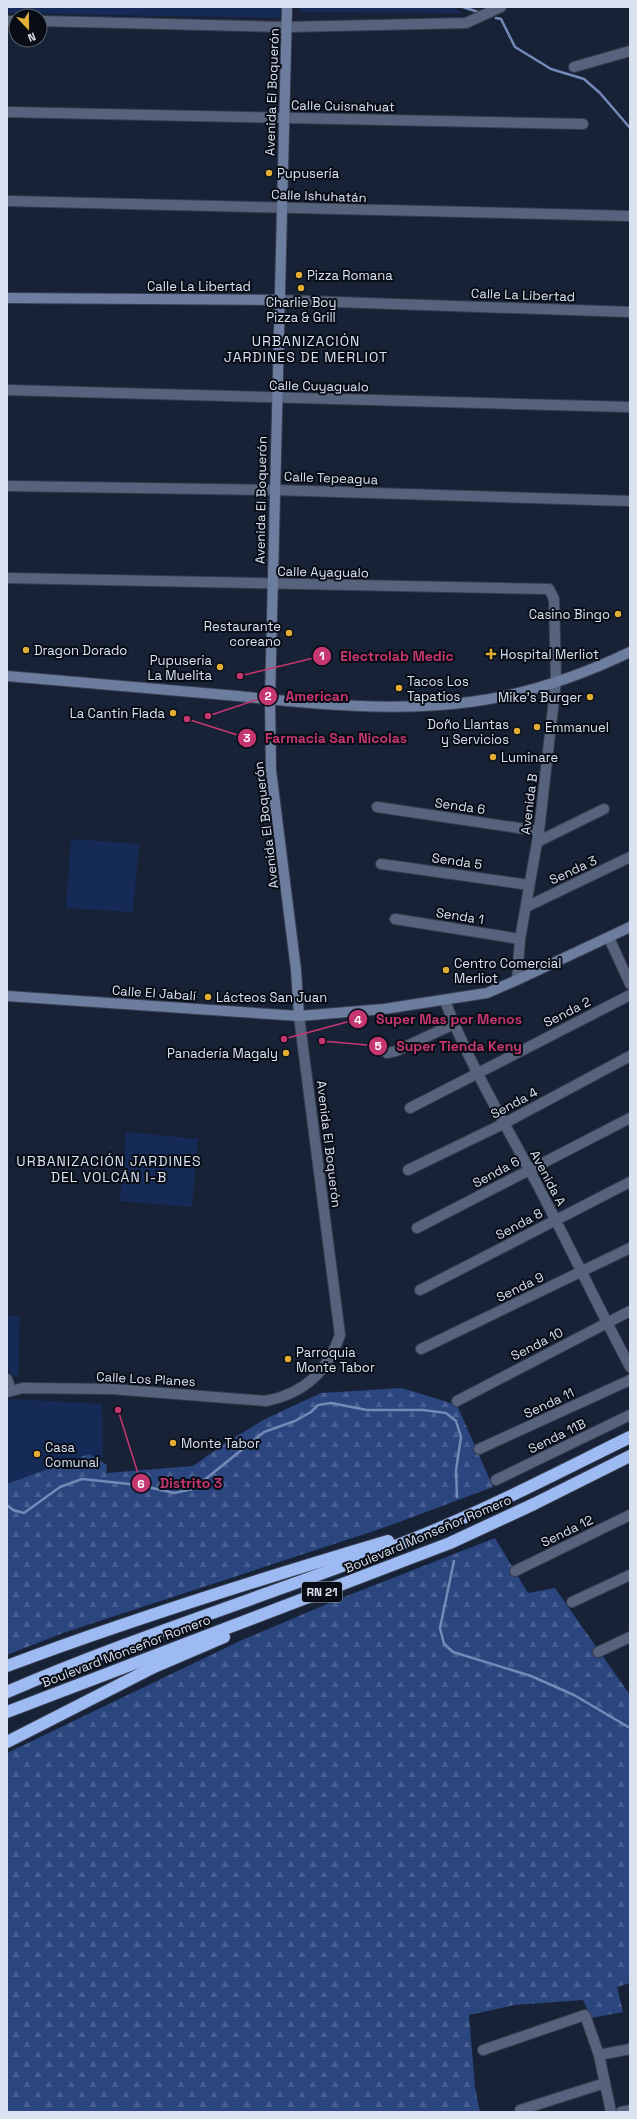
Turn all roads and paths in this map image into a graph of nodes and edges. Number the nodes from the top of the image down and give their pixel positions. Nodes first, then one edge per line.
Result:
1 (287, 7) edge
2 (501, 7) edge
3 (48, 21) edge
4 (287, 26) junction
5 (630, 51) edge
6 (574, 68) dead end
7 (7, 112) edge
8 (285, 118) junction
9 (583, 124) dead end
10 (7, 201) edge
11 (282, 209) junction
12 (630, 216) edge
13 (7, 298) edge
14 (279, 300) junction
15 (630, 312) edge
16 (7, 390) edge
17 (277, 399) junction
18 (630, 407) edge
19 (7, 486) edge
20 (275, 490) junction
21 (630, 501) edge
22 (7, 578) edge
23 (272, 584) junction
24 (543, 588) joint
25 (630, 652) edge
26 (7, 676) edge
27 (556, 681) junction
28 (270, 700) junction
29 (377, 807) dead end
30 (604, 809) dead end
31 (539, 831) junction
32 (537, 842) junction
33 (630, 857) edge
34 (381, 864) dead end
35 (529, 885) junction
36 (526, 907) junction
37 (395, 919) dead end
38 (630, 927) edge
39 (608, 938) junction
40 (520, 939) junction
41 (517, 980) junction
42 (630, 984) edge
43 (630, 995) edge
44 (7, 996) edge
45 (445, 1001) junction
46 (299, 1016) junction
47 (454, 1024) junction
48 (387, 1053) dead end
49 (630, 1056) edge
50 (477, 1073) junction
51 (410, 1108) dead end
52 (630, 1118) edge
53 (503, 1124) junction
54 (529, 1169) junction
55 (408, 1170) dead end
56 (630, 1182) edge
57 (554, 1220) junction
58 (417, 1228) dead end
59 (630, 1248) edge
60 (581, 1273) junction
61 (420, 1290) dead end
62 (630, 1311) edge
63 (607, 1323) junction
64 (421, 1350) dead end
65 (630, 1366) edge
66 (7, 1380) edge
67 (630, 1380) edge
68 (9, 1391) edge
69 (284, 1397) joint
70 (457, 1401) dead end
71 (630, 1415) edge
72 (630, 1437) edge
73 (479, 1449) dead end
74 (630, 1456) edge
75 (496, 1480) dead end
76 (630, 1515) edge
77 (447, 1523) junction
78 (389, 1567) junction
79 (515, 1570) dead end
80 (630, 1575) edge
81 (572, 1602) dead end
82 (630, 1638) edge
83 (598, 1652) dead end
84 (7, 1666) edge
85 (7, 1692) edge
86 (7, 1712) edge
87 (7, 1742) edge
88 (630, 2049) edge
89 (483, 2050) dead end
90 (599, 2056) junction
91 (605, 2083) junction
92 (520, 2110) dead end
93 (630, 2110) edge
94 (611, 2112) edge
95 (621, 2112) edge

1 - 4 street, Avenida El Boquerón
2 - 4 street
3 - 4 street
4 - 8 street, Avenida El Boquerón
5 - 6 street
7 - 8 street, Calle Cuisnahuat
8 - 9 street, Calle Cuisnahuat
8 - 11 street, Avenida El Boquerón
10 - 11 street, Calle Ishuhatán
11 - 12 street, Calle Ishuhatán
11 - 14 street, Avenida El Boquerón
13 - 14 street, Calle La Libertad
14 - 15 street, Calle La Libertad
14 - 17 street, Avenida El Boquerón
16 - 17 street, Calle Cuyagualo
17 - 18 street, Calle Cuyagualo
17 - 20 street, Avenida El Boquerón
19 - 20 street, Calle Tepeagua
20 - 21 street, Calle Tepeagua
20 - 23 street, Avenida El Boquerón
22 - 23 street, Calle Ayagualo
23 - 24 street, Calle Ayagualo
23 - 28 street, Avenida El Boquerón
24 - 27 street, Avenida B
25 - 27 street
26 - 28 street
27 - 28 street
27 - 31 street, Avenida B
28 - 46 street, Avenida El Boquerón
29 - 31 street, Senda 6
30 - 32 street
31 - 32 street, Avenida B
32 - 35 street, Avenida B
33 - 36 street, Senda 3
34 - 35 street, Senda 5
35 - 36 street, Avenida B
36 - 40 street, Avenida B
37 - 40 street, Senda 1
38 - 39 street, Calle El Jabalí
39 - 41 street, Calle El Jabalí
39 - 42 street
40 - 41 street, Avenida B
41 - 45 street, Calle El Jabalí
43 - 50 street, Senda 2
44 - 46 street, Calle El Jabalí
45 - 46 street, Calle El Jabalí
45 - 47 street, Avenida A
46 - 69 street, Avenida El Boquerón
47 - 48 street
47 - 50 street, Avenida A
49 - 53 street, Senda 4
50 - 51 street, Senda 2
50 - 53 street, Avenida A
52 - 54 street, Senda 6
53 - 54 street, Avenida A
53 - 55 street, Senda 4
54 - 57 street, Avenida A
54 - 58 street, Senda 6
56 - 57 street, Senda 8
57 - 60 street, Avenida A
57 - 61 street, Senda 8
59 - 60 street, Senda 9
60 - 63 street, Avenida A
60 - 64 street, Senda 9
62 - 63 street, Senda 10
63 - 65 street, Avenida A
63 - 70 street, Senda 10
66 - 68 street
67 - 73 street, Senda 11
68 - 69 street, Calle Los Planes
71 - 75 street, Senda 11B
72 - 77 highway, Boulevard Monseñor Romero / RN 21
74 - 78 highway, Boulevard Monseñor Romero / RN 21
76 - 79 street, Senda 12
77 - 84 highway
77 - 85 highway, Boulevard Monseñor Romero / RN 21
78 - 86 highway, Boulevard Monseñor Romero / RN 21
78 - 87 highway
80 - 81 street
82 - 83 street
88 - 90 street
89 - 90 street
90 - 91 street
91 - 92 street
91 - 94 street
93 - 95 street

